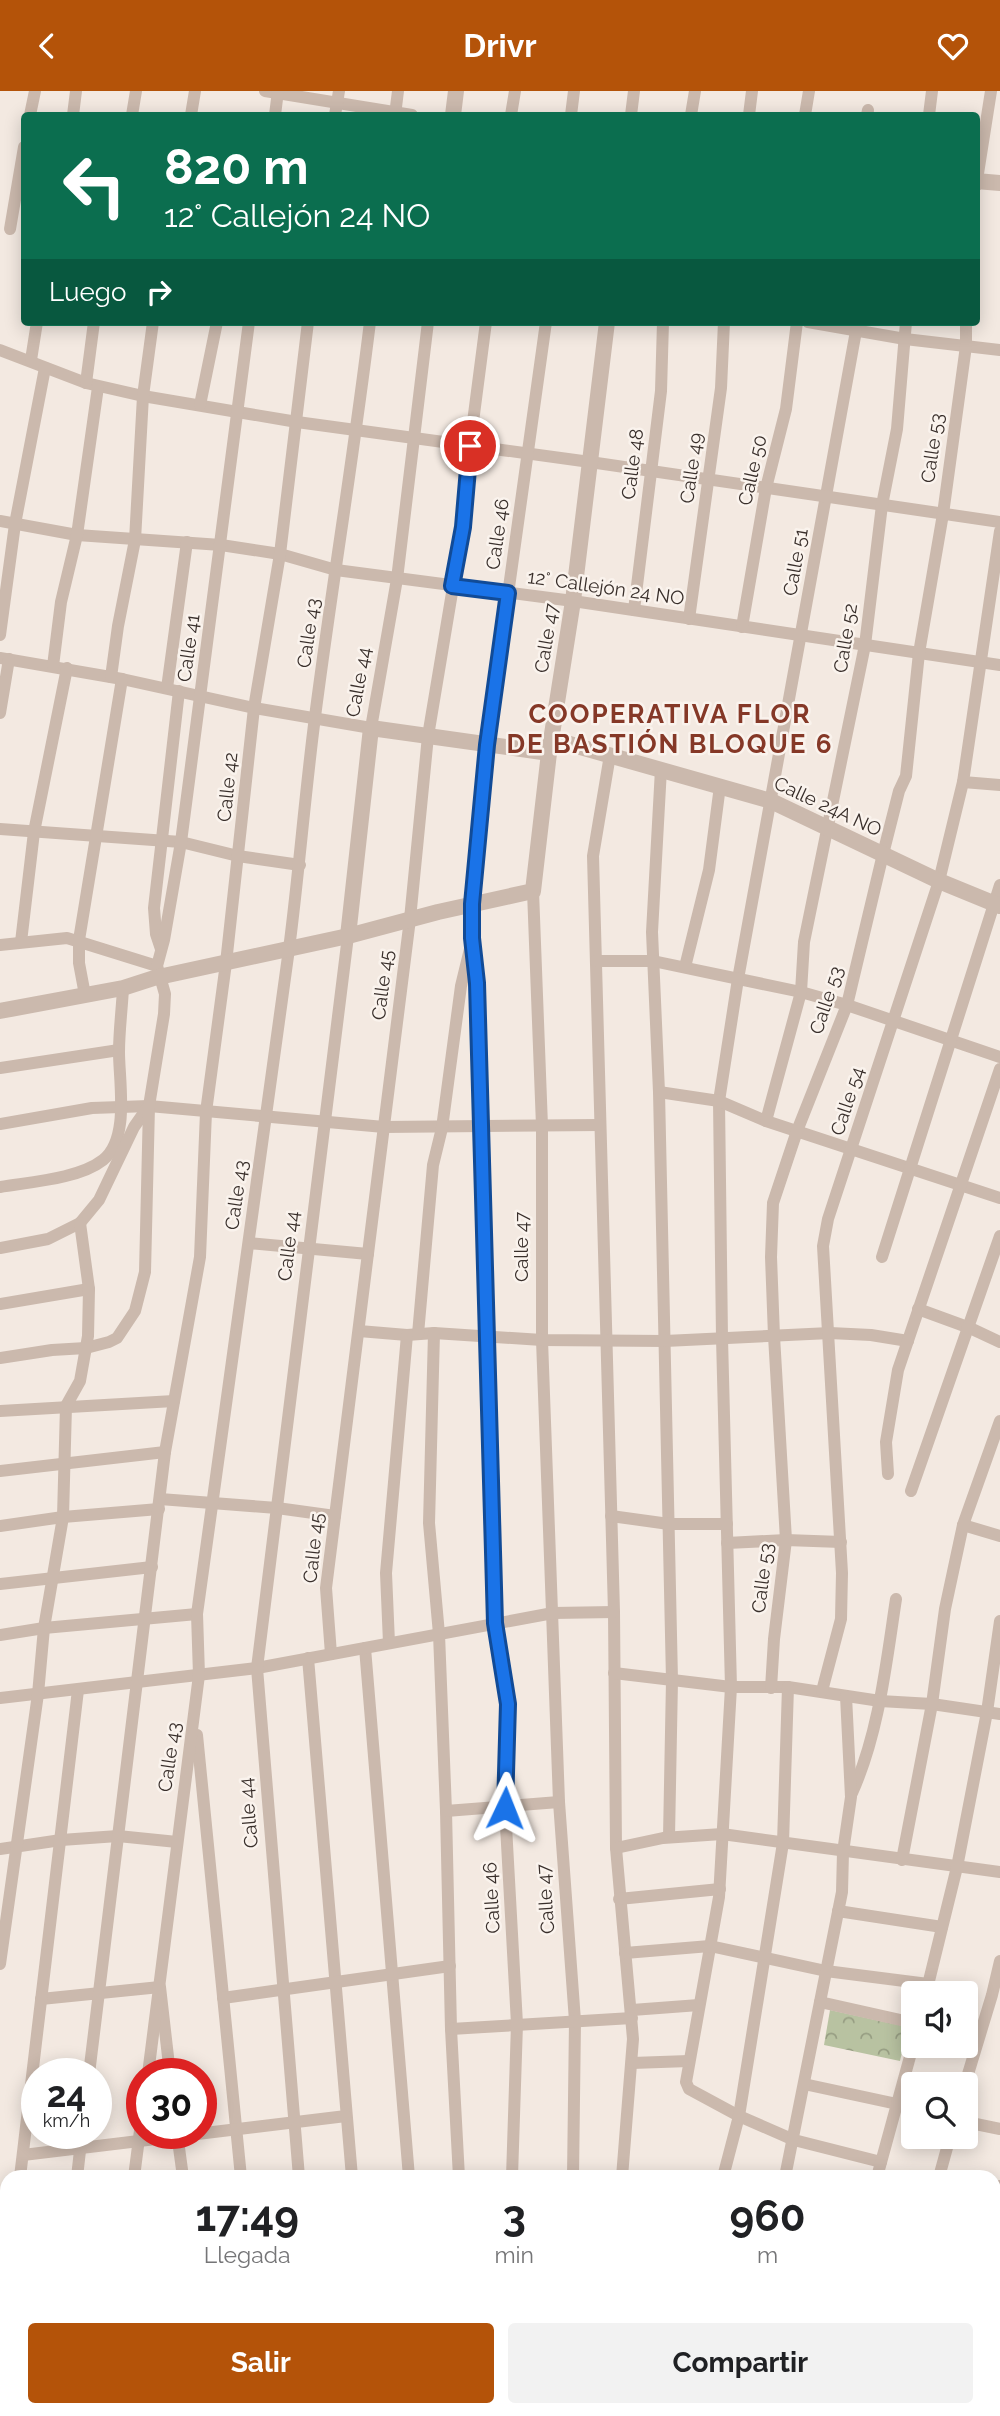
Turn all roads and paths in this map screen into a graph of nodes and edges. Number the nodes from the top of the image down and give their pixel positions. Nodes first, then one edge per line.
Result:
1 (35, 91) edge
2 (76, 91) edge
3 (136, 91) edge
4 (195, 91) edge
5 (265, 91) edge
6 (398, 91) edge
7 (456, 91) edge
8 (514, 91) edge
9 (574, 91) edge
10 (635, 91) edge
11 (695, 91) edge
12 (752, 91) edge
13 (809, 91) edge
14 (932, 91) edge
15 (991, 91) edge
16 (277, 100) edge
17 (337, 103) edge
18 (31, 112) edge
19 (73, 112) edge
20 (132, 112) edge
21 (192, 112) edge
22 (384, 112) edge
23 (395, 112) edge
24 (453, 112) edge
25 (511, 112) edge
26 (571, 112) edge
27 (632, 112) edge
28 (692, 112) edge
29 (749, 112) edge
30 (806, 112) edge
31 (929, 112) edge
32 (21, 164) edge
33 (980, 164) edge
34 (980, 181) edge
35 (1000, 183) edge
36 (10, 229) dead end
37 (36, 326) edge
38 (94, 326) edge
39 (152, 326) edge
40 (216, 326) edge
41 (249, 326) edge
42 (308, 326) edge
43 (370, 326) edge
44 (427, 326) edge
45 (485, 326) edge
46 (545, 326) edge
47 (607, 326) edge
48 (663, 326) edge
49 (723, 326) edge
50 (796, 326) edge
51 (843, 326) edge
52 (906, 326) edge
53 (966, 326) edge
54 (856, 331) junction
55 (905, 339) junction
56 (966, 347) junction
57 (0, 350) edge
58 (1000, 351) edge
59 (31, 360) junction
60 (45, 368) junction
61 (92, 385) junction
62 (143, 396) junction
63 (200, 405) junction
64 (239, 412) junction
65 (297, 422) junction
66 (357, 430) junction
67 (413, 438) junction
68 (470, 446) junction
69 (527, 453) junction
70 (590, 462) junction
71 (651, 471) junction
72 (709, 479) junction
73 (766, 488) junction
74 (827, 496) junction
75 (883, 505) junction
76 (943, 514) junction
77 (0, 521) edge
78 (1000, 522) edge
79 (15, 524) junction
80 (1000, 531) edge
81 (77, 535) junction
82 (135, 540) junction
83 (187, 542) junction
84 (221, 545) junction
85 (280, 554) junction
86 (336, 571) junction
87 (397, 579) junction
88 (452, 586) junction
89 (508, 593) junction
90 (573, 601) junction
91 (634, 610) junction
92 (689, 618) junction
93 (742, 627) junction
94 (0, 635) edge
95 (802, 636) junction
96 (865, 645) junction
97 (919, 653) junction
98 (5, 658) edge
99 (979, 662) junction
100 (1000, 665) edge
101 (53, 666) junction
102 (67, 668) junction
103 (117, 678) junction
104 (173, 690) junction
105 (201, 695) junction
106 (254, 708) junction
107 (0, 713) edge
108 (314, 718) junction
109 (371, 728) junction
110 (428, 736) junction
111 (487, 745) junction
112 (550, 746) junction
113 (610, 755) junction
114 (661, 769) junction
115 (963, 782) junction
116 (1000, 785) edge
117 (720, 786) junction
118 (771, 801) junction
119 (827, 827) junction
120 (0, 829) edge
121 (34, 832) junction
122 (97, 836) junction
123 (160, 842) junction
124 (181, 842) junction
125 (883, 854) junction
126 (239, 856) junction
127 (300, 865) junction
128 (939, 881) junction
129 (1000, 885) edge
130 (533, 891) junction
131 (472, 904) junction
132 (997, 905) edge
133 (410, 919) junction
134 (348, 936) junction
135 (472, 938) junction
136 (79, 940) junction
137 (21, 942) junction
138 (0, 945) edge
139 (289, 949) junction
140 (161, 950) junction
141 (596, 961) junction
142 (653, 961) junction
143 (226, 963) junction
144 (685, 967) junction
145 (159, 972) junction
146 (738, 979) junction
147 (123, 988) junction
148 (801, 992) junction
149 (85, 995) junction
150 (848, 1005) junction
151 (0, 1011) edge
152 (894, 1021) junction
153 (951, 1040) junction
154 (119, 1050) junction
155 (1000, 1057) edge
156 (0, 1068) edge
157 (1000, 1069) edge
158 (659, 1092) junction
159 (719, 1101) junction
160 (149, 1106) junction
161 (121, 1107) junction
162 (206, 1112) junction
163 (266, 1118) junction
164 (766, 1121) junction
165 (325, 1122) junction
166 (0, 1124) edge
167 (600, 1125) junction
168 (542, 1126) junction
169 (384, 1127) junction
170 (442, 1128) junction
171 (480, 1128) junction
172 (797, 1131) junction
173 (851, 1149) junction
174 (910, 1168) junction
175 (961, 1185) junction
176 (0, 1187) edge
177 (1000, 1198) edge
178 (80, 1223) junction
179 (1000, 1237) edge
180 (249, 1244) junction
181 (0, 1248) edge
182 (309, 1249) junction
183 (368, 1254) junction
184 (881, 1257) dead end
185 (89, 1289) junction
186 (0, 1304) edge
187 (918, 1309) junction
188 (970, 1328) junction
189 (359, 1331) junction
190 (434, 1333) junction
191 (830, 1333) junction
192 (413, 1335) junction
193 (486, 1336) junction
194 (774, 1336) junction
195 (722, 1338) junction
196 (606, 1339) junction
197 (542, 1340) junction
198 (665, 1341) junction
199 (908, 1341) junction
200 (1000, 1342) edge
201 (86, 1348) junction
202 (0, 1358) edge
203 (174, 1401) junction
204 (65, 1406) junction
205 (0, 1411) edge
206 (1000, 1421) edge
207 (164, 1452) junction
208 (65, 1464) junction
209 (0, 1471) edge
210 (888, 1474) dead end
211 (911, 1492) dead end
212 (213, 1503) junction
213 (160, 1504) junction
214 (277, 1508) junction
215 (335, 1516) junction
216 (611, 1516) junction
217 (63, 1517) junction
218 (669, 1524) junction
219 (727, 1524) junction
220 (964, 1525) junction
221 (0, 1526) edge
222 (1000, 1536) edge
223 (786, 1540) junction
224 (841, 1542) junction
225 (727, 1543) junction
226 (152, 1567) junction
227 (51, 1579) junction
228 (0, 1584) edge
229 (896, 1599) dead end
230 (614, 1612) junction
231 (553, 1613) junction
232 (197, 1614) junction
233 (145, 1620) junction
234 (1000, 1621) edge
235 (495, 1623) junction
236 (44, 1628) junction
237 (439, 1634) junction
238 (0, 1635) edge
239 (389, 1643) junction
240 (365, 1648) junction
241 (331, 1654) junction
242 (308, 1658) junction
243 (257, 1668) junction
244 (614, 1673) junction
245 (200, 1675) junction
246 (672, 1680) junction
247 (137, 1682) junction
248 (731, 1687) junction
249 (788, 1687) junction
250 (771, 1688) junction
251 (78, 1690) junction
252 (822, 1691) junction
253 (38, 1694) junction
254 (846, 1696) junction
255 (0, 1698) edge
256 (880, 1701) junction
257 (932, 1704) junction
258 (194, 1713) junction
259 (993, 1713) edge
260 (850, 1797) junction
261 (559, 1803) junction
262 (505, 1808) junction
263 (446, 1811) junction
264 (722, 1834) junction
265 (118, 1836) junction
266 (670, 1837) junction
267 (61, 1840) junction
268 (177, 1842) junction
269 (783, 1843) junction
270 (16, 1846) junction
271 (616, 1848) junction
272 (0, 1849) edge
273 (843, 1852) junction
274 (902, 1860) junction
275 (957, 1867) junction
276 (1000, 1872) edge
277 (720, 1889) junction
278 (619, 1899) junction
279 (838, 1911) junction
280 (942, 1927) junction
281 (710, 1947) junction
282 (625, 1953) junction
283 (765, 1957) junction
284 (1000, 1961) edge
285 (0, 1964) edge
286 (450, 1966) junction
287 (827, 1971) junction
288 (392, 1974) junction
289 (929, 1981) edge
290 (335, 1982) junction
291 (901, 1984) edge
292 (160, 1987) junction
293 (283, 1989) junction
294 (99, 1993) junction
295 (996, 1996) edge
296 (223, 1998) junction
297 (41, 1999) junction
298 (820, 2002) junction
299 (699, 2005) junction
300 (632, 2014) junction
301 (901, 2020) edge
302 (575, 2021) junction
303 (517, 2024) junction
304 (978, 2028) edge
305 (451, 2029) junction
306 (91, 2058) edge
307 (150, 2058) edge
308 (168, 2058) edge
309 (910, 2058) edge
310 (689, 2061) junction
311 (632, 2063) junction
312 (804, 2084) junction
313 (897, 2104) junction
314 (346, 2116) junction
315 (739, 2116) junction
316 (294, 2122) junction
317 (978, 2124) edge
318 (236, 2129) junction
319 (1000, 2129) edge
320 (217, 2131) edge
321 (794, 2140) junction
322 (72, 2149) edge
323 (80, 2149) edge
324 (137, 2149) edge
325 (179, 2149) edge
326 (947, 2149) edge
327 (23, 2155) junction
328 (881, 2162) junction
329 (21, 2170) edge
330 (78, 2170) edge
331 (135, 2170) edge
332 (182, 2170) edge
333 (240, 2170) edge
334 (298, 2170) edge
335 (351, 2170) edge
336 (408, 2170) edge
337 (459, 2170) edge
338 (512, 2170) edge
339 (573, 2170) edge
340 (623, 2170) edge
341 (725, 2170) edge
342 (787, 2170) edge
343 (879, 2170) edge
344 (941, 2170) edge

1 - 18 street
2 - 19 street
3 - 20 street
4 - 21 street
5 - 16 street
6 - 23 street
7 - 24 street
8 - 25 street
9 - 26 street
10 - 27 street
11 - 28 street
12 - 29 street
13 - 30 street
14 - 31 street
15 - 33 street
16 - 17 street
17 - 22 street
32 - 36 street
34 - 35 street
37 - 59 street
38 - 61 street
39 - 62 street
40 - 63 street
41 - 64 street, Calle 41
42 - 65 street, Calle 42
43 - 66 street, Calle 43
44 - 67 street, Calle 44
45 - 68 street, Calle 45
46 - 69 street, Calle 46
47 - 70 street, Calle 47
48 - 71 street, Calle 48
49 - 72 street, Calle 49
50 - 73 street, Calle 50
51 - 54 street
52 - 55 street, Calle 52
53 - 56 street, Calle 53
54 - 55 street
54 - 74 street, Calle 51
55 - 56 street
55 - 75 street, Calle 52
56 - 58 street
56 - 76 street, Calle 53
57 - 59 street
59 - 60 street
60 - 61 street
60 - 79 street
61 - 62 street
61 - 81 street
62 - 63 street
62 - 82 street
63 - 64 street
64 - 65 street
64 - 84 street, Calle 41
65 - 66 street
65 - 85 street, Calle 42
66 - 67 street
66 - 86 street, Calle 43
67 - 68 street
67 - 87 street, Calle 44
68 - 69 street
68 - 88 street, Calle 45
69 - 70 street
69 - 89 street, Calle 46
70 - 71 street
70 - 90 street, Calle 47
71 - 72 street
71 - 91 street, Calle 48
72 - 73 street
72 - 92 street, Calle 49
73 - 74 street
73 - 93 street, Calle 50
74 - 75 street
74 - 95 street, Calle 51
75 - 76 street
75 - 96 street, Calle 52
76 - 78 street
76 - 97 street, Calle 53
77 - 79 street, 12° Callejón 24 NO
79 - 81 street, 12° Callejón 24 NO
79 - 94 street
80 - 99 street, Calle 54
81 - 82 street, 12° Callejón 24 NO
81 - 101 street
82 - 83 street, 12° Callejón 24 NO
82 - 103 street
83 - 84 street, 12° Callejón 24 NO
83 - 104 street
84 - 85 street, 12° Callejón 24 NO
84 - 105 street, Calle 41
85 - 86 street, 12° Callejón 24 NO
85 - 106 street, Calle 42
86 - 87 street, 12° Callejón 24 NO
86 - 108 street, Calle 43
87 - 88 street, 12° Callejón 24 NO
87 - 109 street, Calle 44
88 - 89 street, 12° Callejón 24 NO
88 - 110 street, Calle 45
89 - 90 street, 12° Callejón 24 NO
89 - 111 street, Calle 46
90 - 91 street, 12° Callejón 24 NO
90 - 112 street, Calle 47
91 - 92 street, 12° Callejón 24 NO
92 - 93 street, 12° Callejón 24 NO
93 - 95 street, 12° Callejón 24 NO
95 - 96 street, 12° Callejón 24 NO
95 - 118 street, Calle 51
96 - 97 street, 12° Callejón 24 NO
96 - 119 street, Calle 52
97 - 99 street, 12° Callejón 24 NO
97 - 125 street, Calle 53
98 - 101 street
98 - 107 street
99 - 100 street, 12° Callejón 24 NO
99 - 115 street, Calle 54
101 - 102 street
102 - 103 street
102 - 121 street
103 - 104 street
103 - 122 street
104 - 105 street
104 - 123 street
105 - 106 street
105 - 124 street, Calle 41
106 - 108 street
106 - 126 street, Calle 42
108 - 109 street
108 - 127 street, Calle 43
109 - 110 street, Calle 24A NO
109 - 134 street, Calle 44
110 - 111 street, Calle 24A NO
110 - 133 street, Calle 45
111 - 112 street, Calle 24A NO
111 - 131 street, Calle 46
112 - 113 street, Calle 24A NO
112 - 130 street, Calle 47
113 - 114 street, Calle 24A NO
113 - 141 street
114 - 117 street, Calle 24A NO
114 - 142 street
115 - 116 street
115 - 128 street, Calle 54
117 - 118 street, Calle 24A NO
117 - 144 street
118 - 119 street, Calle 24A NO
118 - 146 street, Calle 51
119 - 125 street, Calle 24A NO
119 - 148 street, Calle 52
120 - 121 street
121 - 122 street
121 - 137 street
122 - 123 street
122 - 136 street
123 - 124 street
123 - 140 street
124 - 126 street
124 - 140 street, Calle 41
125 - 128 street, Calle 24A NO
125 - 150 street, Calle 53
126 - 127 street
126 - 143 street, Calle 42
127 - 139 street, Calle 43
128 - 132 street, Calle 24A NO
128 - 152 street, Calle 54
129 - 132 street
130 - 131 street
130 - 168 street, Calle 47
131 - 133 street
131 - 135 street, Calle 46
132 - 153 street
133 - 134 street
133 - 169 street, Calle 45
134 - 139 street
134 - 165 street, Calle 44
135 - 170 street
135 - 171 street, Calle 46
136 - 137 street
136 - 145 street
136 - 149 street
137 - 138 street
139 - 143 street
139 - 163 street, Calle 43
140 - 145 street, Calle 41
141 - 142 street
141 - 167 street
142 - 144 street
142 - 158 street
143 - 145 street
143 - 162 street, Calle 42
144 - 146 street
145 - 147 street
145 - 160 street, Calle 41
146 - 148 street
146 - 159 street, Calle 51
147 - 149 street
147 - 154 street
148 - 150 street
148 - 164 street, Calle 52
149 - 151 street
150 - 152 street
150 - 172 street, Calle 53
152 - 153 street
152 - 173 street, Calle 54
153 - 155 street
153 - 174 street
154 - 156 street
154 - 161 street
157 - 175 street
158 - 159 street
158 - 198 street
159 - 164 street
159 - 195 street, Calle 51
160 - 161 street
160 - 162 street
160 - 178 street
160 - 201 street, Calle 41
161 - 166 street
161 - 176 street
162 - 163 street
162 - 203 street, Calle 42
163 - 165 street
163 - 180 street, Calle 43
164 - 172 street
165 - 169 street
165 - 182 street, Calle 44
167 - 168 street
167 - 196 street
168 - 171 street
168 - 197 street, Calle 47
169 - 170 street
169 - 183 street, Calle 45
170 - 171 street
170 - 192 street
171 - 193 street, Calle 46
172 - 173 street
172 - 194 street, Calle 53
173 - 174 street
173 - 191 street, Calle 54
174 - 175 street
174 - 184 street
175 - 177 street
175 - 187 street
178 - 181 street
178 - 185 street
179 - 188 street
180 - 182 street
180 - 212 street, Calle 43
182 - 183 street
182 - 214 street, Calle 44
183 - 189 street, Calle 45
185 - 186 street
185 - 201 street
187 - 188 street
187 - 199 street
188 - 200 street
188 - 211 street
189 - 192 street
189 - 215 street, Calle 45
190 - 192 street
190 - 193 street
190 - 237 street
191 - 194 street
191 - 199 street
191 - 224 street, Calle 54
192 - 239 street
193 - 197 street
193 - 235 street, Calle 46
194 - 195 street
194 - 223 street, Calle 53
195 - 198 street
195 - 219 street, Calle 51
196 - 197 street
196 - 198 street
196 - 216 street
197 - 231 street, Calle 47
198 - 218 street
199 - 210 street
201 - 202 street, Calle 41
201 - 204 street
203 - 204 street
203 - 207 street, Calle 42
204 - 205 street
204 - 208 street
206 - 220 street
207 - 208 street
207 - 213 street, Calle 42
208 - 209 street
208 - 217 street
212 - 213 street
212 - 214 street
212 - 232 street, Calle 43
213 - 217 street
213 - 226 street, Calle 42
214 - 215 street
214 - 243 street, Calle 44
215 - 241 street, Calle 45
216 - 218 street
216 - 230 street
217 - 221 street
217 - 227 street
218 - 219 street
218 - 246 street
219 - 225 street, Calle 51
220 - 222 street
220 - 257 street
223 - 224 street
223 - 225 street
223 - 250 street, Calle 53
224 - 252 street, Calle 54
225 - 248 street, Calle 51
226 - 227 street
226 - 233 street, Calle 42
227 - 228 street
227 - 236 street
229 - 256 street
230 - 231 street
230 - 244 street
231 - 235 street
231 - 261 street, Calle 47
232 - 233 street
232 - 245 street, Calle 43
233 - 236 street
233 - 247 street, Calle 42
234 - 259 street
235 - 237 street
235 - 262 street, Calle 46
236 - 238 street
236 - 253 street
237 - 239 street
237 - 263 street
239 - 240 street
240 - 241 street
240 - 288 street
241 - 242 street
242 - 243 street
242 - 290 street
243 - 245 street
243 - 293 street, Calle 44
244 - 246 street
244 - 271 street
245 - 247 street
245 - 258 street, Calle 43
246 - 248 street
246 - 266 street
247 - 251 street
247 - 265 street, Calle 42
248 - 250 street
248 - 264 street, Calle 51
249 - 250 street
249 - 252 street
249 - 269 street
251 - 253 street
251 - 267 street
252 - 254 street
253 - 255 street
253 - 270 street
254 - 256 street
254 - 260 street
256 - 257 street
256 - 260 street
257 - 259 street
257 - 274 street
258 - 268 street, Calle 43
258 - 296 street
259 - 275 street
260 - 273 street
261 - 262 street
261 - 302 street, Calle 47
262 - 263 street
262 - 303 street, Calle 46
263 - 286 street
264 - 266 street
264 - 269 street
264 - 277 street, Calle 51
265 - 267 street
265 - 268 street
265 - 294 street, Calle 42
266 - 271 street
267 - 270 street
267 - 297 street
268 - 292 street, Calle 43
269 - 273 street
269 - 283 street
270 - 272 street
270 - 285 street
271 - 278 street
273 - 274 street
273 - 279 street
274 - 275 street
275 - 276 street
275 - 280 street
277 - 278 street
277 - 281 street, Calle 51
278 - 282 street
279 - 280 street
279 - 287 street
280 - 289 street
281 - 282 street
281 - 283 street
281 - 299 street, Calle 51
282 - 300 street
283 - 287 street
283 - 315 street
284 - 295 street
286 - 288 street
286 - 305 street
287 - 291 street
287 - 298 street
288 - 290 street
288 - 336 street
290 - 293 street
290 - 314 street
292 - 294 street
292 - 307 street, Calle 43
292 - 308 street
293 - 296 street
293 - 316 street, Calle 44
294 - 297 street
294 - 306 street, Calle 42
295 - 304 street
296 - 318 street
297 - 327 street
298 - 301 street
298 - 312 street
299 - 300 street
299 - 310 street, Calle 51
300 - 302 street
300 - 311 street
302 - 303 street
302 - 339 street, Calle 47
303 - 305 street
303 - 338 street, Calle 46
305 - 337 street
309 - 313 street
310 - 311 street
310 - 315 street
311 - 340 street
312 - 313 street
312 - 321 street
313 - 328 street
314 - 316 street
314 - 335 street
315 - 321 street
315 - 341 street
316 - 318 street
316 - 334 street, Calle 44
317 - 319 street
318 - 320 street
318 - 333 street
321 - 328 street
321 - 342 street
322 - 327 street
323 - 330 street
324 - 331 street
325 - 332 street
326 - 344 street
327 - 329 street
328 - 343 street

